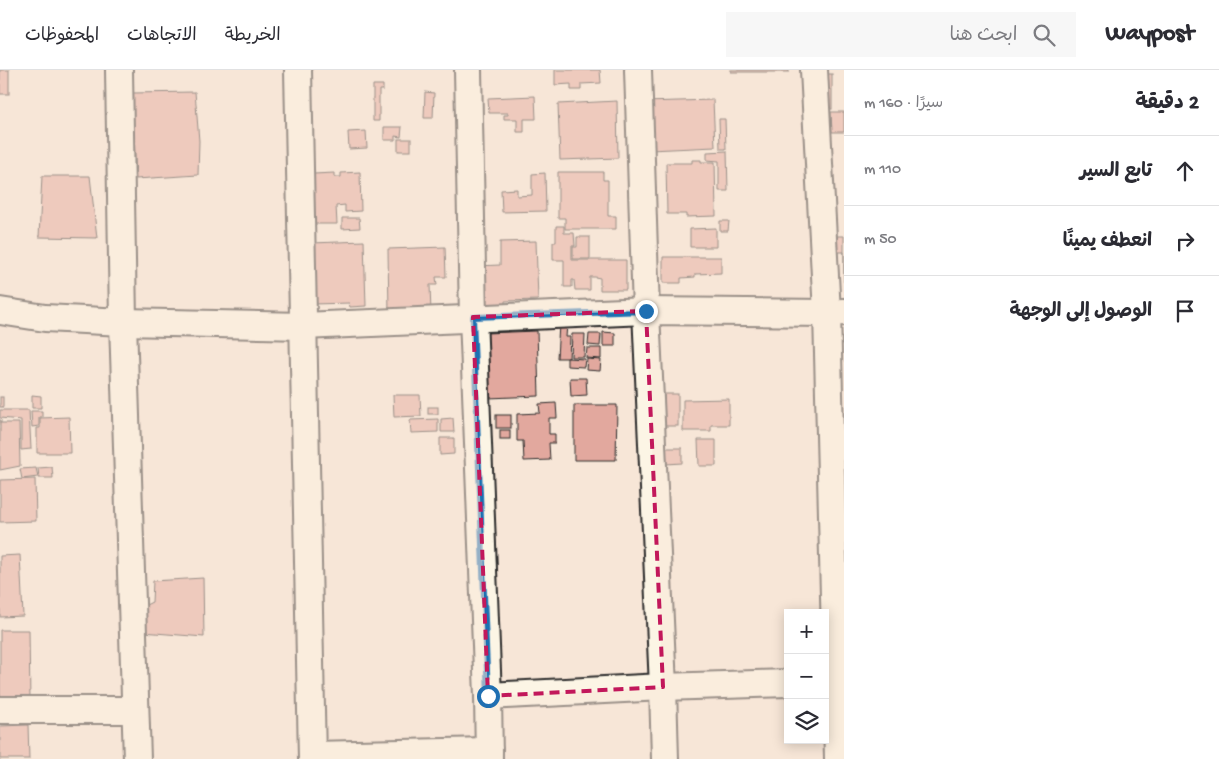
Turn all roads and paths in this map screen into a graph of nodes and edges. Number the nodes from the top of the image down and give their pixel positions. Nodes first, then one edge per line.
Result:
1 (120, 70) edge
2 (298, 70) edge
3 (468, 70) edge
4 (638, 70) edge
5 (814, 70) edge
6 (0, 310) edge
7 (646, 311) junction
8 (835, 313) edge
9 (473, 317) junction
10 (123, 322) junction
11 (303, 326) junction
12 (835, 682) edge
13 (784, 683) edge
14 (663, 687) junction
15 (488, 696) junction
16 (0, 710) edge
17 (135, 710) junction
18 (489, 755) edge
19 (312, 757) edge
20 (137, 759) edge
21 (665, 759) edge
22 (838, 759) edge

1 - 10 street
2 - 11 street
3 - 9 street
4 - 7 street
5 - 8 street
6 - 10 street
7 - 8 street
7 - 9 street
7 - 14 street
8 - 12 street
9 - 11 street
9 - 15 street
10 - 11 street
10 - 17 street
11 - 19 street
12 - 22 street
13 - 14 street
14 - 15 street
14 - 21 street
15 - 18 street
16 - 17 street
17 - 20 street
18 - 19 street

